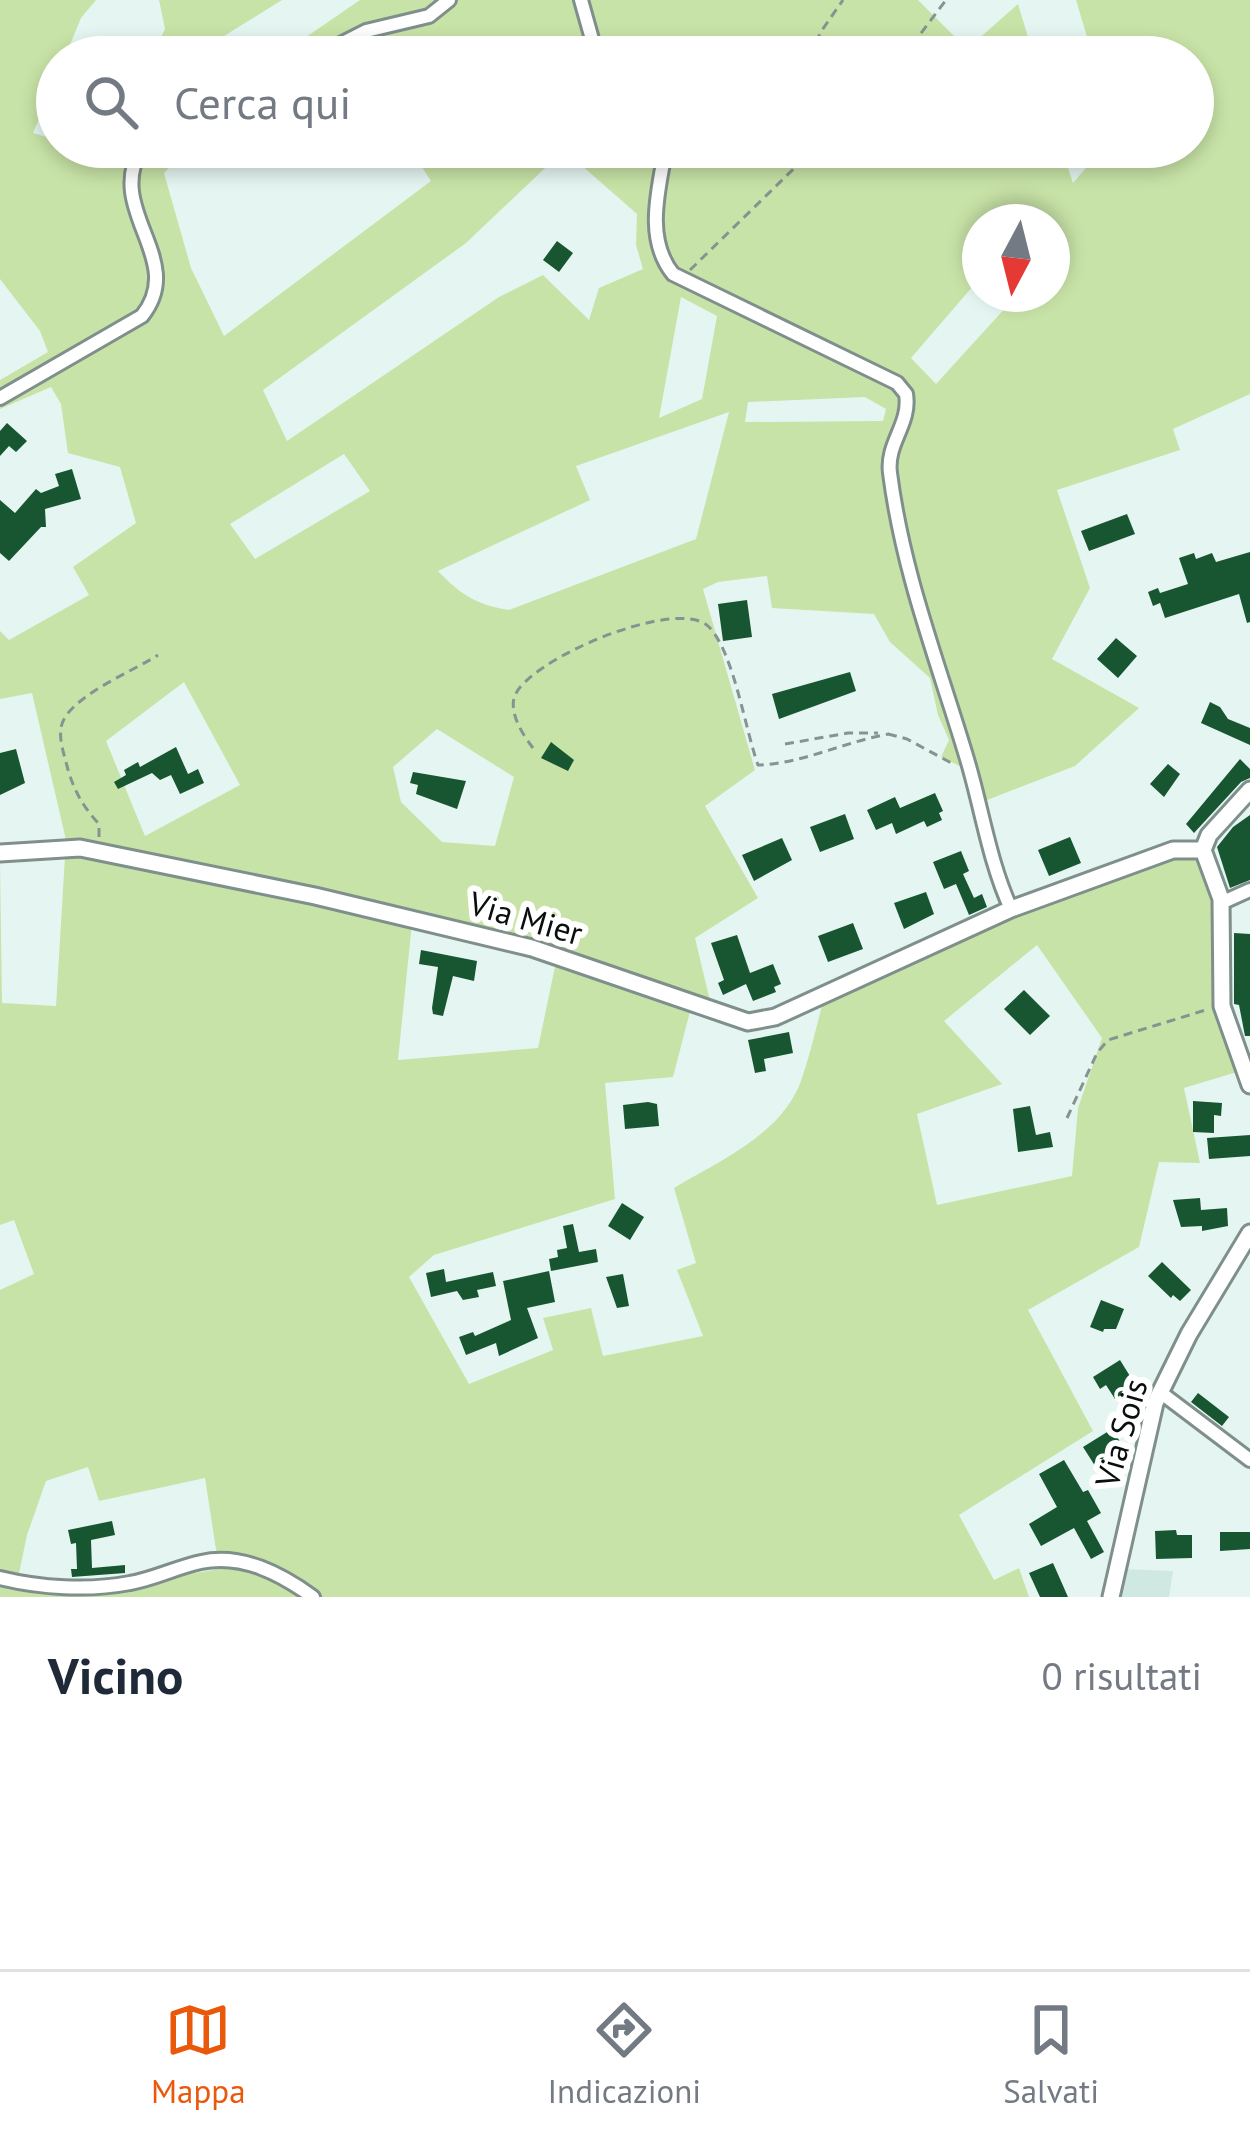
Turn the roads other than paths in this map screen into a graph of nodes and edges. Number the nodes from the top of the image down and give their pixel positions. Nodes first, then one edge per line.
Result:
1 (449, 0) edge
2 (581, 0) edge
3 (356, 36) edge
4 (591, 36) edge
5 (135, 168) edge
6 (663, 168) edge
7 (0, 398) edge
8 (1250, 790) edge
9 (1203, 850) junction
10 (0, 853) edge
11 (1250, 890) edge
12 (1221, 903) junction
13 (1011, 909) junction
14 (1250, 1084) edge
15 (1250, 1233) edge
16 (1160, 1392) junction
17 (1250, 1460) edge
18 (0, 1578) edge
19 (314, 1597) edge
20 (1112, 1597) edge

1 - 3 street
2 - 4 street
5 - 7 street
6 - 13 street
8 - 9 street
9 - 12 street
9 - 13 street, Via Mier
10 - 13 street, Via Mier
11 - 12 street
12 - 14 street
15 - 16 street, Via Sois
16 - 17 street
16 - 20 street, Via Sois
18 - 19 street

